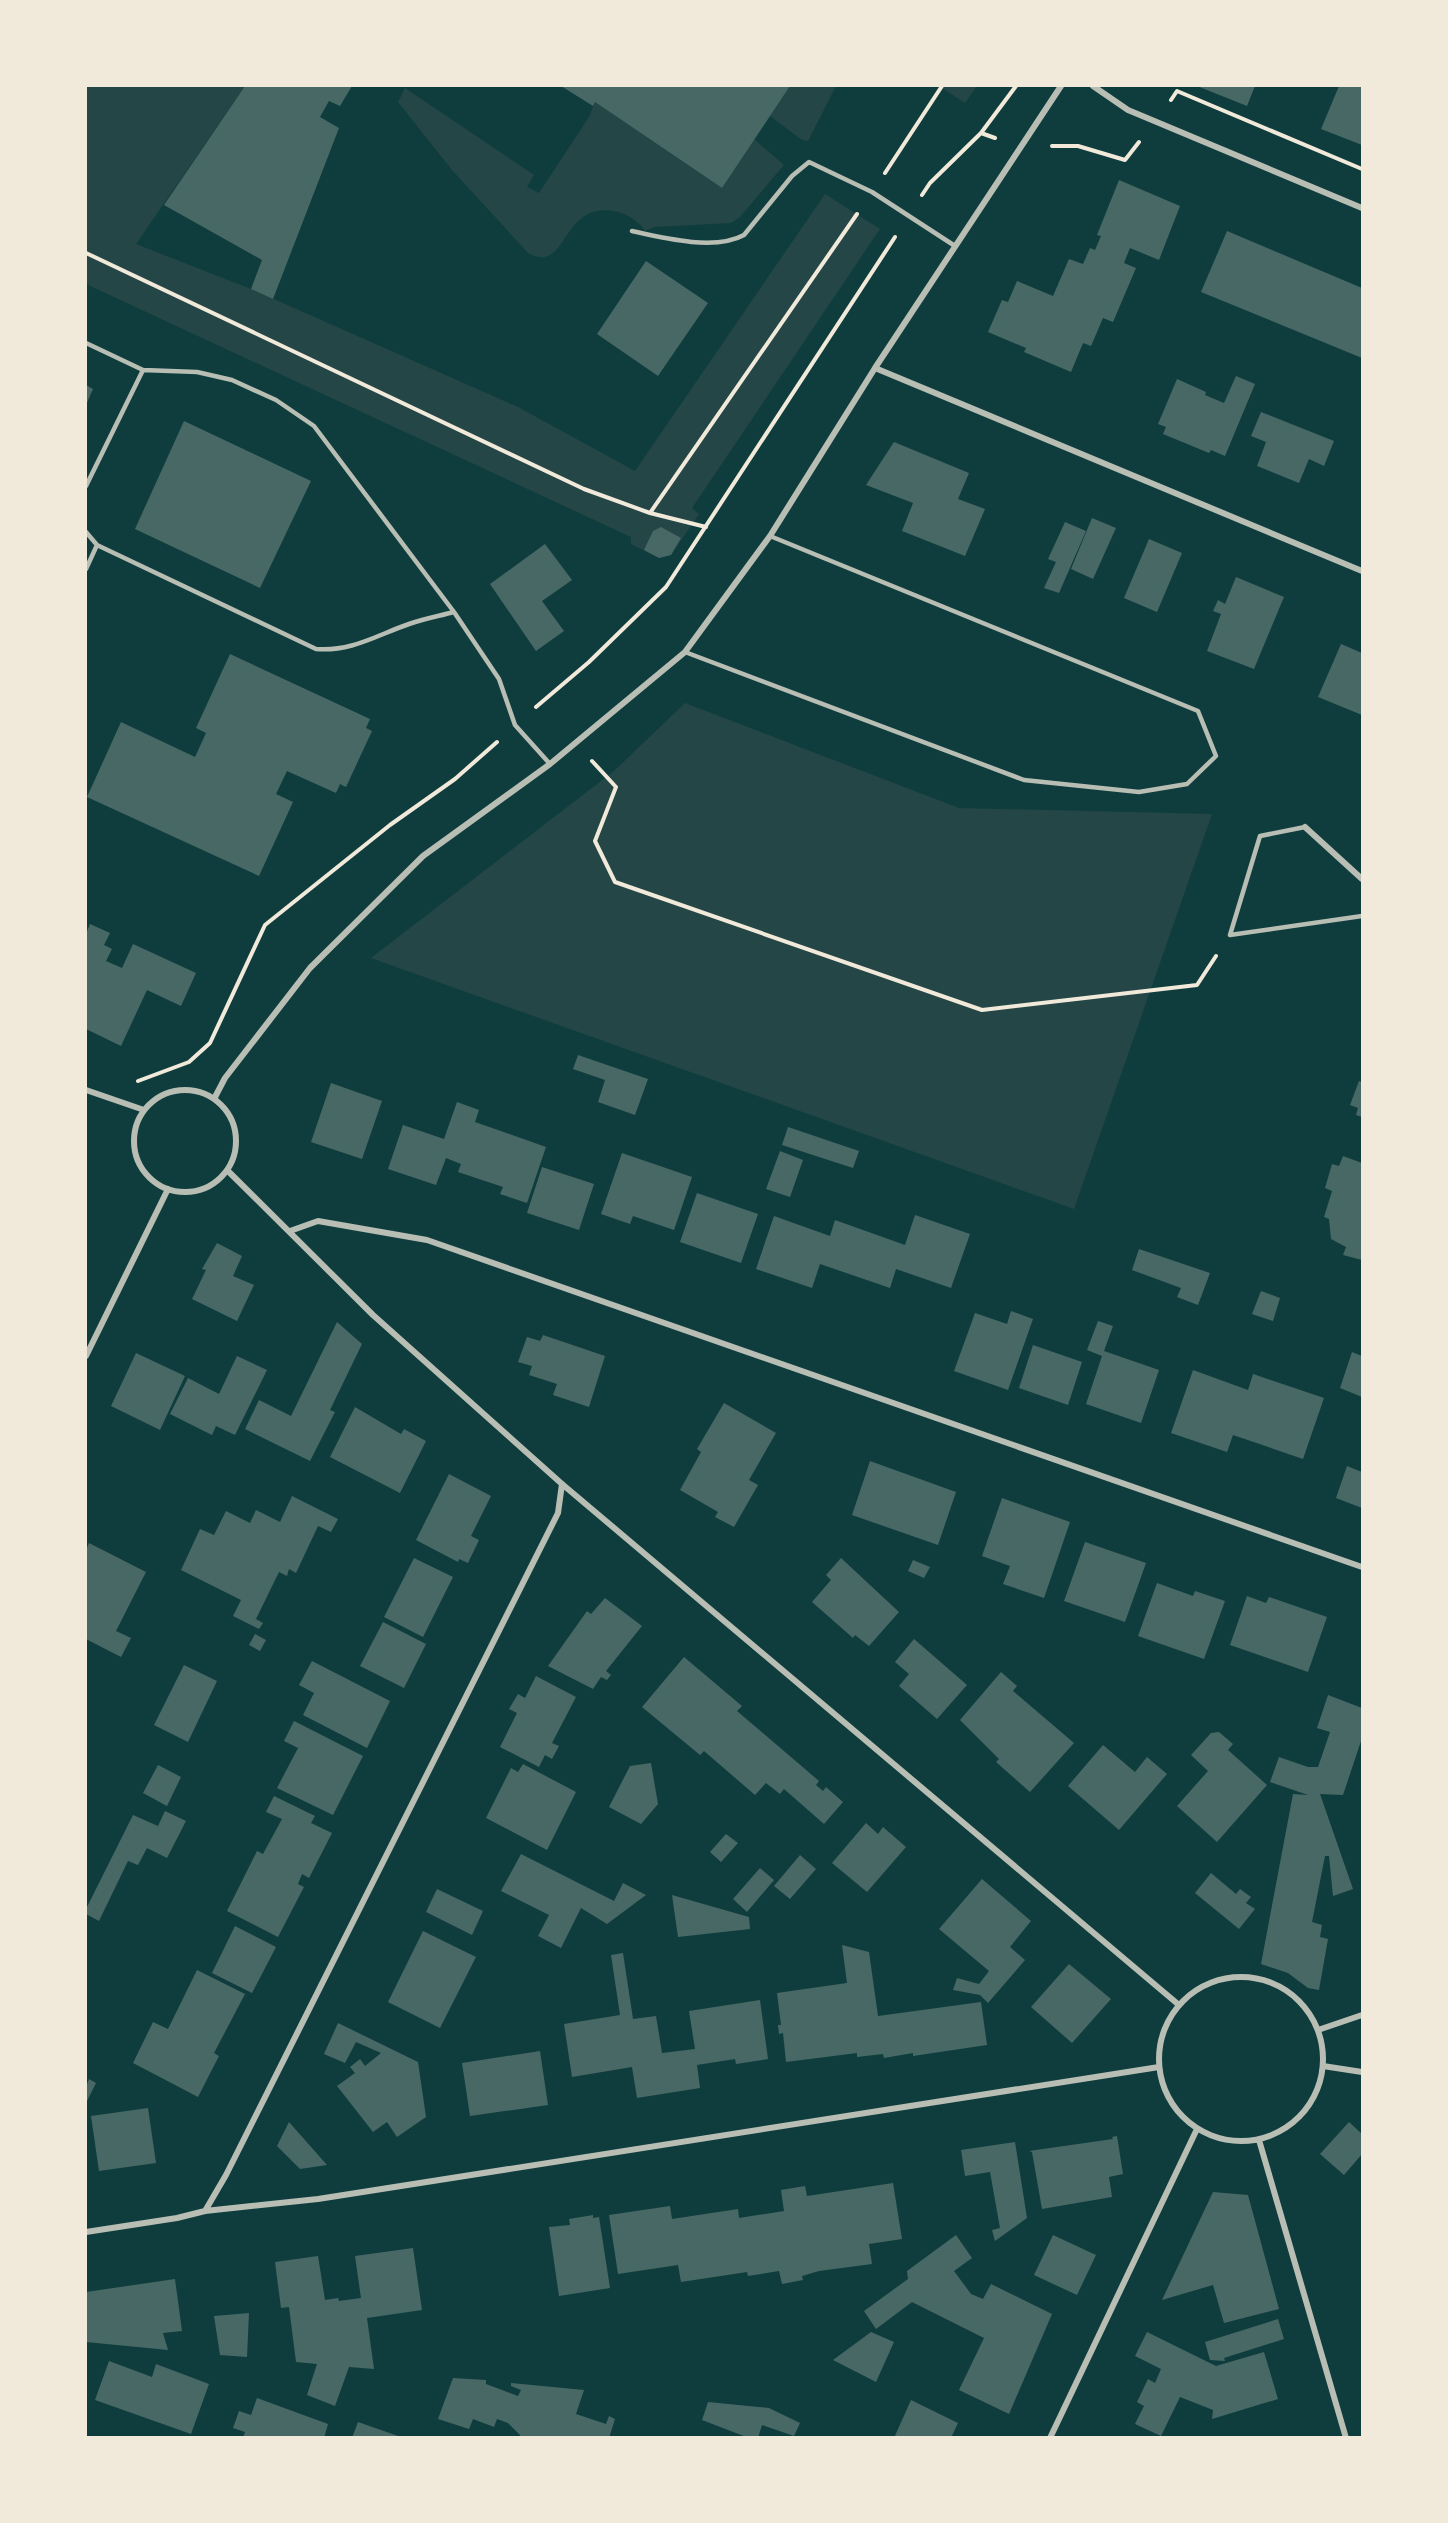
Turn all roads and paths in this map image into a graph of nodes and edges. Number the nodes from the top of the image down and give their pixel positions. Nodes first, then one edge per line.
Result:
1 (942, 86) edge
2 (1017, 86) edge
3 (1061, 86) edge
4 (1093, 86) edge
5 (981, 133) dead end
6 (872, 192) junction
7 (1362, 208) edge
8 (632, 231) dead end
9 (955, 246) junction
10 (86, 253) edge
11 (86, 343) edge
12 (874, 368) junction
13 (143, 370) junction
14 (86, 486) edge
15 (650, 513) junction
16 (86, 532) edge
17 (770, 536) junction
18 (98, 545) junction
19 (86, 569) edge
20 (1362, 571) edge
21 (454, 612) junction
22 (685, 652) junction
23 (515, 725) junction
24 (576, 742) junction
25 (550, 764) junction
26 (1305, 827) joint
27 (1362, 879) edge
28 (1362, 916) edge
29 (1230, 935) junction
30 (134, 1083) dead end
31 (86, 1090) edge
32 (214, 1099) junction
33 (144, 1110) junction
34 (227, 1170) junction
35 (168, 1189) junction
36 (290, 1231) junction
37 (86, 1356) edge
38 (562, 1484) junction
39 (1362, 1567) edge
40 (1179, 2005) junction
41 (1362, 2015) edge
42 (1318, 2030) junction
43 (1323, 2066) junction
44 (1159, 2067) junction
45 (1362, 2072) edge
46 (1197, 2129) junction
47 (1259, 2140) junction
48 (205, 2211) junction
49 (86, 2232) edge
50 (1050, 2438) edge
51 (1346, 2438) edge

1 - 6 path
2 - 5 path
3 - 9 street
4 - 7 street
6 - 8 lane
6 - 9 lane
6 - 15 path
9 - 12 street
10 - 15 path
11 - 13 lane
12 - 17 street
12 - 20 street
13 - 14 lane
13 - 21 lane
15 - 23 path
16 - 18 lane
17 - 22 street
17 - 22 lane
18 - 19 lane
18 - 21 lane
21 - 23 lane
22 - 24 street
23 - 25 lane
23 - 30 path
24 - 25 street
24 - 29 path
25 - 32 street
26 - 27 street
26 - 29 lane
28 - 29 lane
31 - 33 street
32 - 33 street
32 - 34 street
33 - 35 street
34 - 35 street
34 - 36 street
35 - 37 street
36 - 38 street
36 - 39 street
38 - 40 street
38 - 48 street
40 - 42 street
40 - 44 street
41 - 42 street
42 - 43 street
43 - 45 street
43 - 47 street
44 - 46 street
44 - 48 street
46 - 47 street
46 - 50 street
47 - 51 street
48 - 49 street

